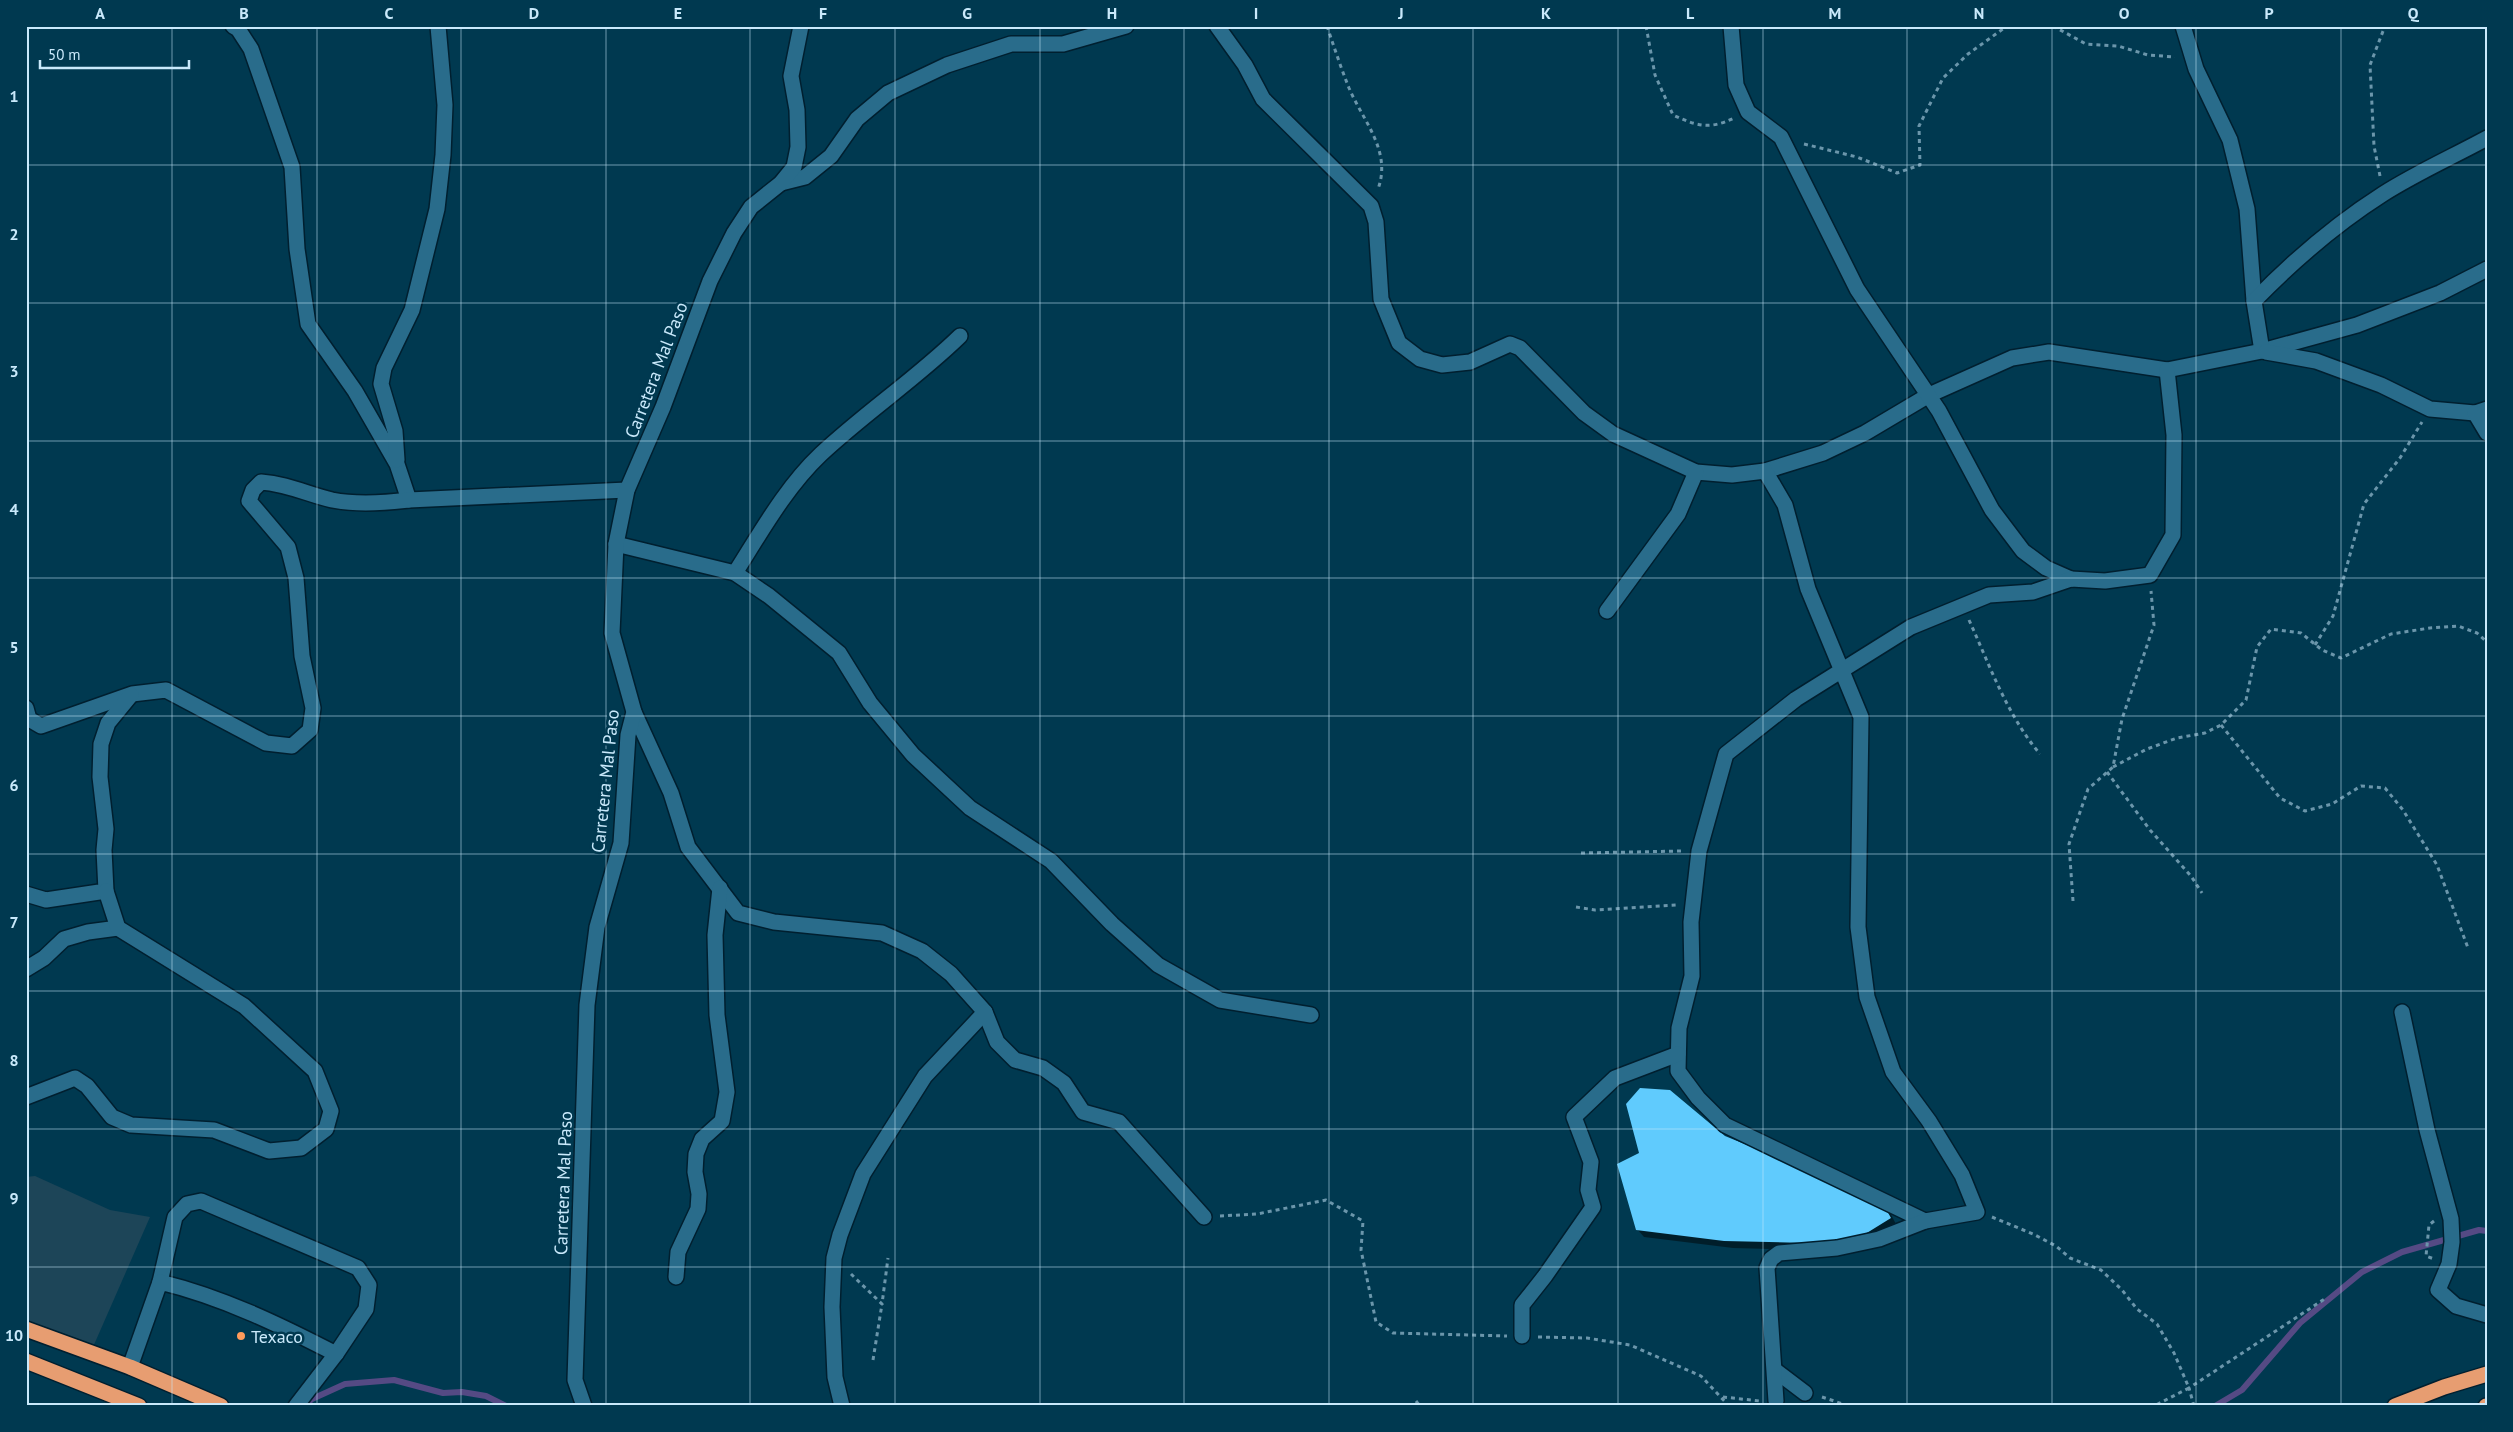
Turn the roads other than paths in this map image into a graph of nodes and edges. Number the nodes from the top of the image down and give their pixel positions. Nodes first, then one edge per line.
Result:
1 (233, 26) edge
2 (438, 26) edge
3 (801, 26) edge
4 (1126, 26) edge
5 (1217, 26) edge
6 (1731, 26) edge
7 (2183, 26) edge
8 (2487, 138) edge
9 (781, 183) junction
10 (2487, 269) edge
11 (2254, 301) junction
12 (960, 336) dead end
13 (2262, 351) junction
14 (2166, 370) junction
15 (1929, 395) junction
16 (2481, 411) edge
17 (2487, 433) edge
18 (397, 464) junction
19 (1765, 471) junction
20 (1696, 472) junction
21 (627, 490) junction
22 (409, 500) junction
23 (616, 544) junction
24 (735, 574) junction
25 (2071, 579) junction
26 (1607, 611) dead end
27 (1841, 672) junction
28 (132, 694) junction
29 (26, 708) edge
30 (634, 712) junction
31 (720, 888) junction
32 (106, 890) junction
33 (26, 894) edge
34 (118, 928) junction
35 (26, 969) edge
36 (985, 1012) junction
37 (2402, 1012) dead end
38 (1311, 1015) dead end
39 (1678, 1054) junction
40 (26, 1098) edge
41 (1204, 1217) road end
42 (1925, 1221) junction
43 (676, 1277) dead end
44 (160, 1282) junction
45 (2487, 1315) edge
46 (26, 1329) edge
47 (1522, 1336) road end
48 (336, 1354) junction
49 (26, 1361) edge
50 (130, 1367) junction
51 (1776, 1371) junction
52 (2487, 1374) edge
53 (1805, 1393) dead end
54 (1776, 1401) dead end
55 (139, 1406) edge
56 (221, 1406) edge
57 (296, 1406) edge
58 (584, 1406) edge
59 (842, 1406) edge
60 (2395, 1406) edge

1 - 18 street
2 - 18 street
3 - 9 street, Carretera Mal Paso
4 - 9 street
5 - 20 street
6 - 15 street
7 - 11 street
8 - 11 street
9 - 21 street, Carretera Mal Paso
10 - 13 street
11 - 13 street
12 - 24 street
13 - 14 street
13 - 16 street
14 - 15 street
14 - 25 street
15 - 19 street
15 - 25 street
16 - 17 street
18 - 22 street
19 - 20 street
19 - 27 street
20 - 26 street
21 - 22 street
21 - 23 street, Carretera Mal Paso
22 - 28 street
23 - 24 street
23 - 30 street, Carretera Mal Paso
24 - 38 street
25 - 27 street
27 - 39 street
27 - 42 street
28 - 29 street
28 - 32 street
30 - 31 street
30 - 58 street, Carretera Mal Paso
31 - 36 street
31 - 43 street
32 - 33 street
32 - 34 street
34 - 35 street
34 - 40 street
36 - 41 street
36 - 59 street
37 - 45 street
39 - 42 street
39 - 47 street
42 - 51 street
44 - 48 street
44 - 48 street
44 - 50 street
46 - 50 highway
48 - 57 street
49 - 55 highway
50 - 56 highway
51 - 53 street
51 - 54 street
52 - 60 highway

